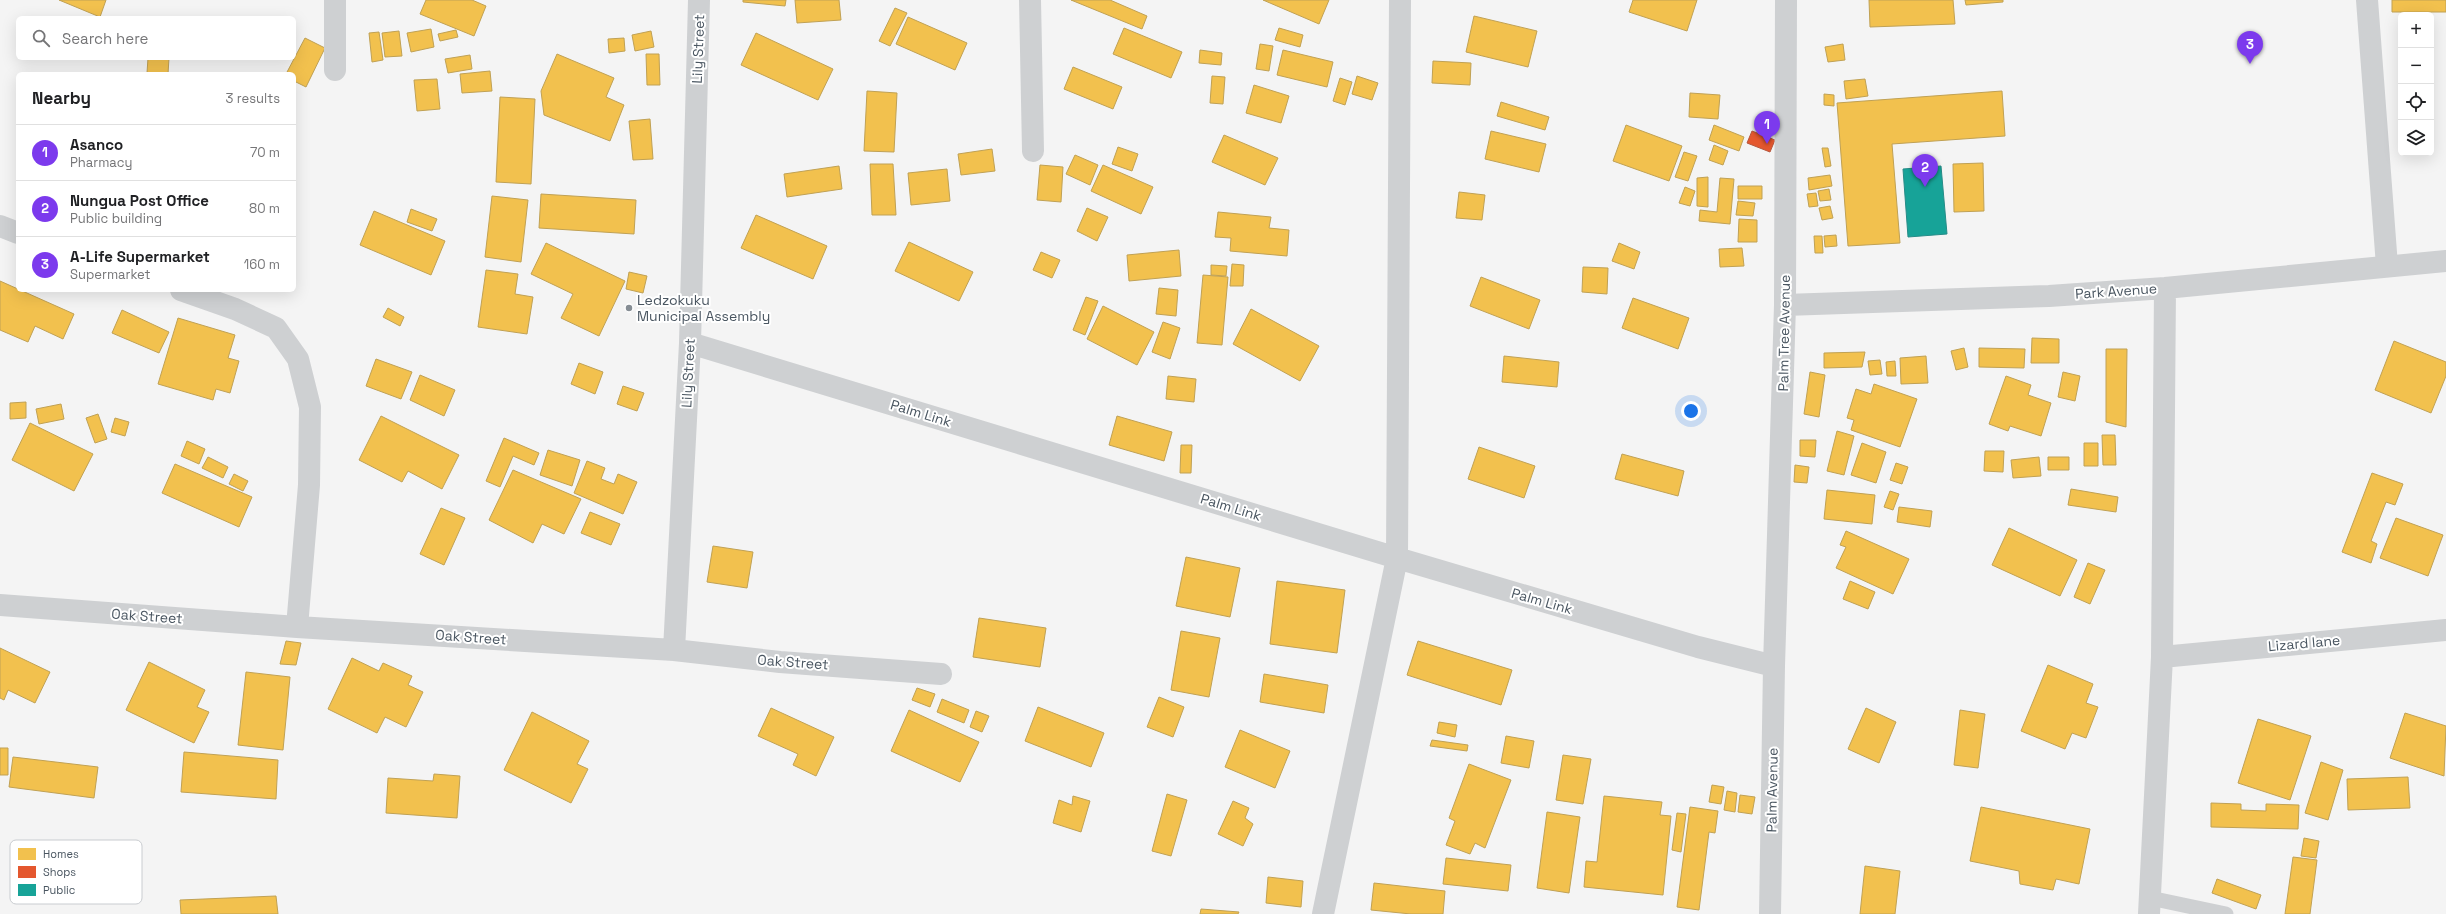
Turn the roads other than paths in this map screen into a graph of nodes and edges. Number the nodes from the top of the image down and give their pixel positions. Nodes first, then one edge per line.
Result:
1 (335, 0) edge
2 (699, 0) edge
3 (1030, 0) edge
4 (1400, 0) edge
5 (1786, 0) edge
6 (2367, 0) edge
7 (335, 70) dead end
8 (1033, 151) dead end
9 (0, 226) edge
10 (16, 232) edge
11 (2446, 261) edge
12 (2387, 266) junction
13 (2165, 288) junction
14 (187, 292) edge
15 (1785, 305) junction
16 (690, 343) junction
17 (1397, 558) junction
18 (0, 605) edge
19 (297, 627) junction
20 (2446, 630) edge
21 (674, 650) junction
22 (2162, 657) junction
23 (1774, 666) junction
24 (941, 674) dead end
25 (2150, 906) edge
26 (1323, 914) edge
27 (1770, 914) edge
28 (2226, 914) edge

1 - 7 street
2 - 16 street, Lily Street
3 - 8 street
4 - 17 street
5 - 15 street, Palm Tree Avenue
6 - 12 street
9 - 10 street
11 - 12 street, Park Avenue
12 - 13 street, Park Avenue
13 - 15 street, Park Avenue
13 - 22 street
14 - 19 street
15 - 23 street, Palm Tree Avenue
16 - 17 street, Palm Link
16 - 21 street, Lily Street
17 - 23 street, Palm Link
17 - 26 street
18 - 19 street, Oak Street
19 - 21 street, Oak Street
20 - 22 street, Lizard lane
21 - 24 street, Oak Street
22 - 25 street
23 - 27 street, Palm Avenue
25 - 28 lane

